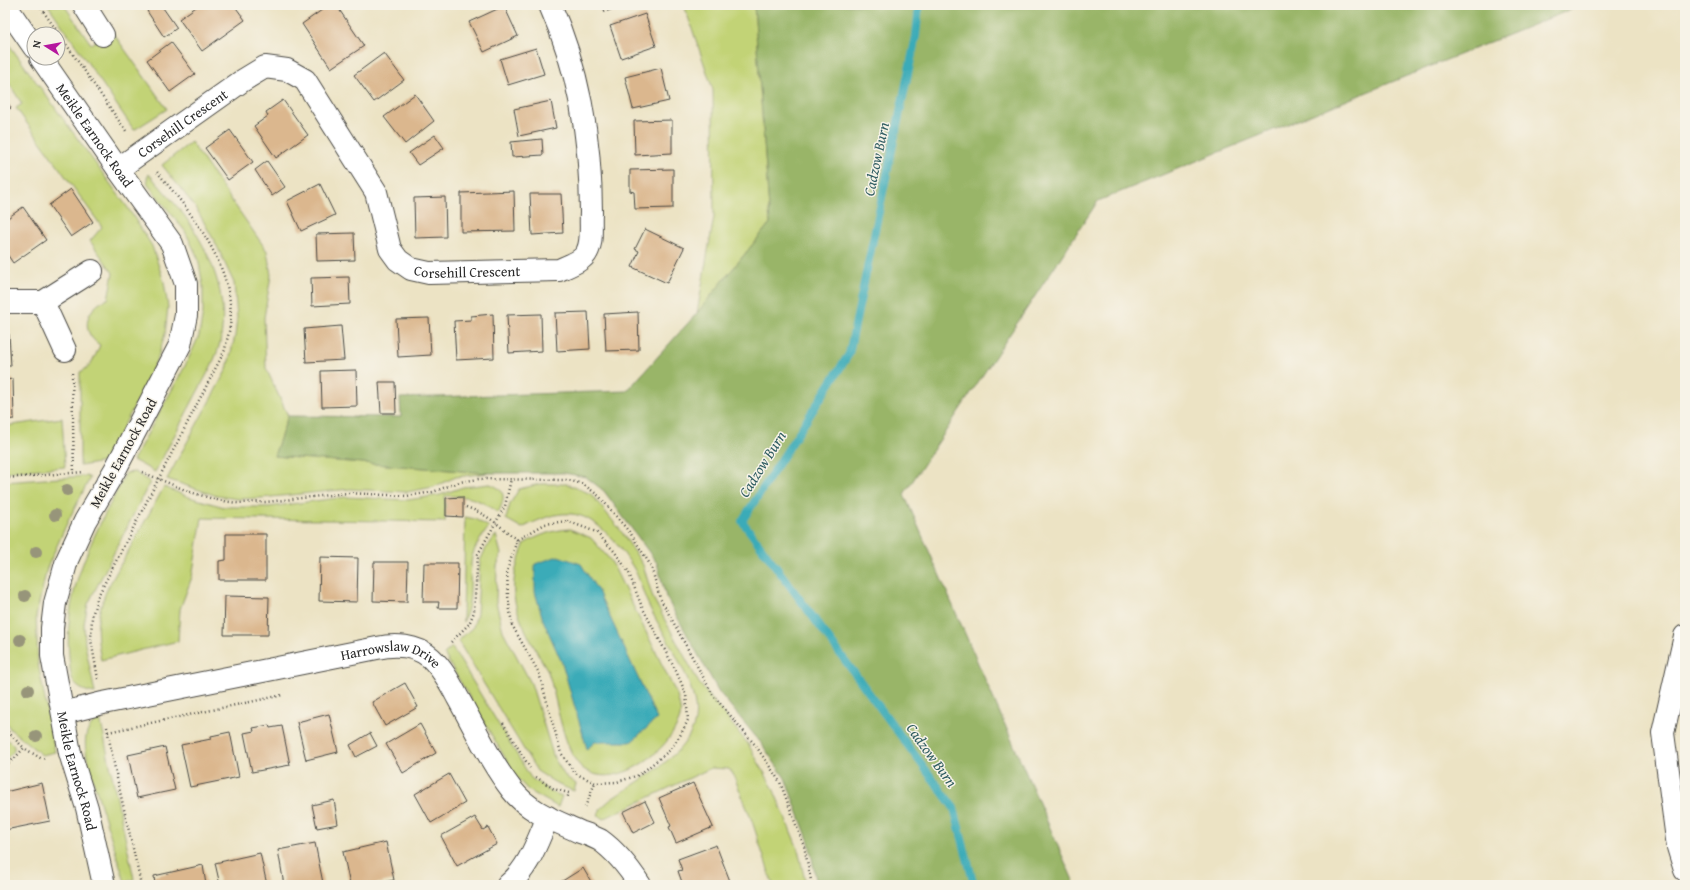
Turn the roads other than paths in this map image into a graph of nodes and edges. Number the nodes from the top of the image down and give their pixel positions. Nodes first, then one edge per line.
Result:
1 (5, 5) edge
2 (84, 5) edge
3 (550, 5) edge
4 (26, 35) edge
5 (103, 35) dead end
6 (47, 66) edge
7 (118, 169) junction
8 (92, 271) dead end
9 (5, 302) edge
10 (43, 302) junction
11 (65, 350) road end
12 (1685, 636) edge
13 (63, 713) junction
14 (553, 819) junction
15 (1685, 870) edge
16 (104, 885) edge
17 (508, 885) edge
18 (640, 885) edge

1 - 4 street
2 - 5 street
3 - 7 street, Corsehill Crescent
6 - 7 street, Meikle Earnock Road
7 - 13 street, Meikle Earnock Road
8 - 10 street
9 - 10 street
10 - 11 street
12 - 15 street
13 - 14 street, Harrowslaw Drive
13 - 16 street, Meikle Earnock Road
14 - 17 street
14 - 18 street, Harrowslaw Drive

